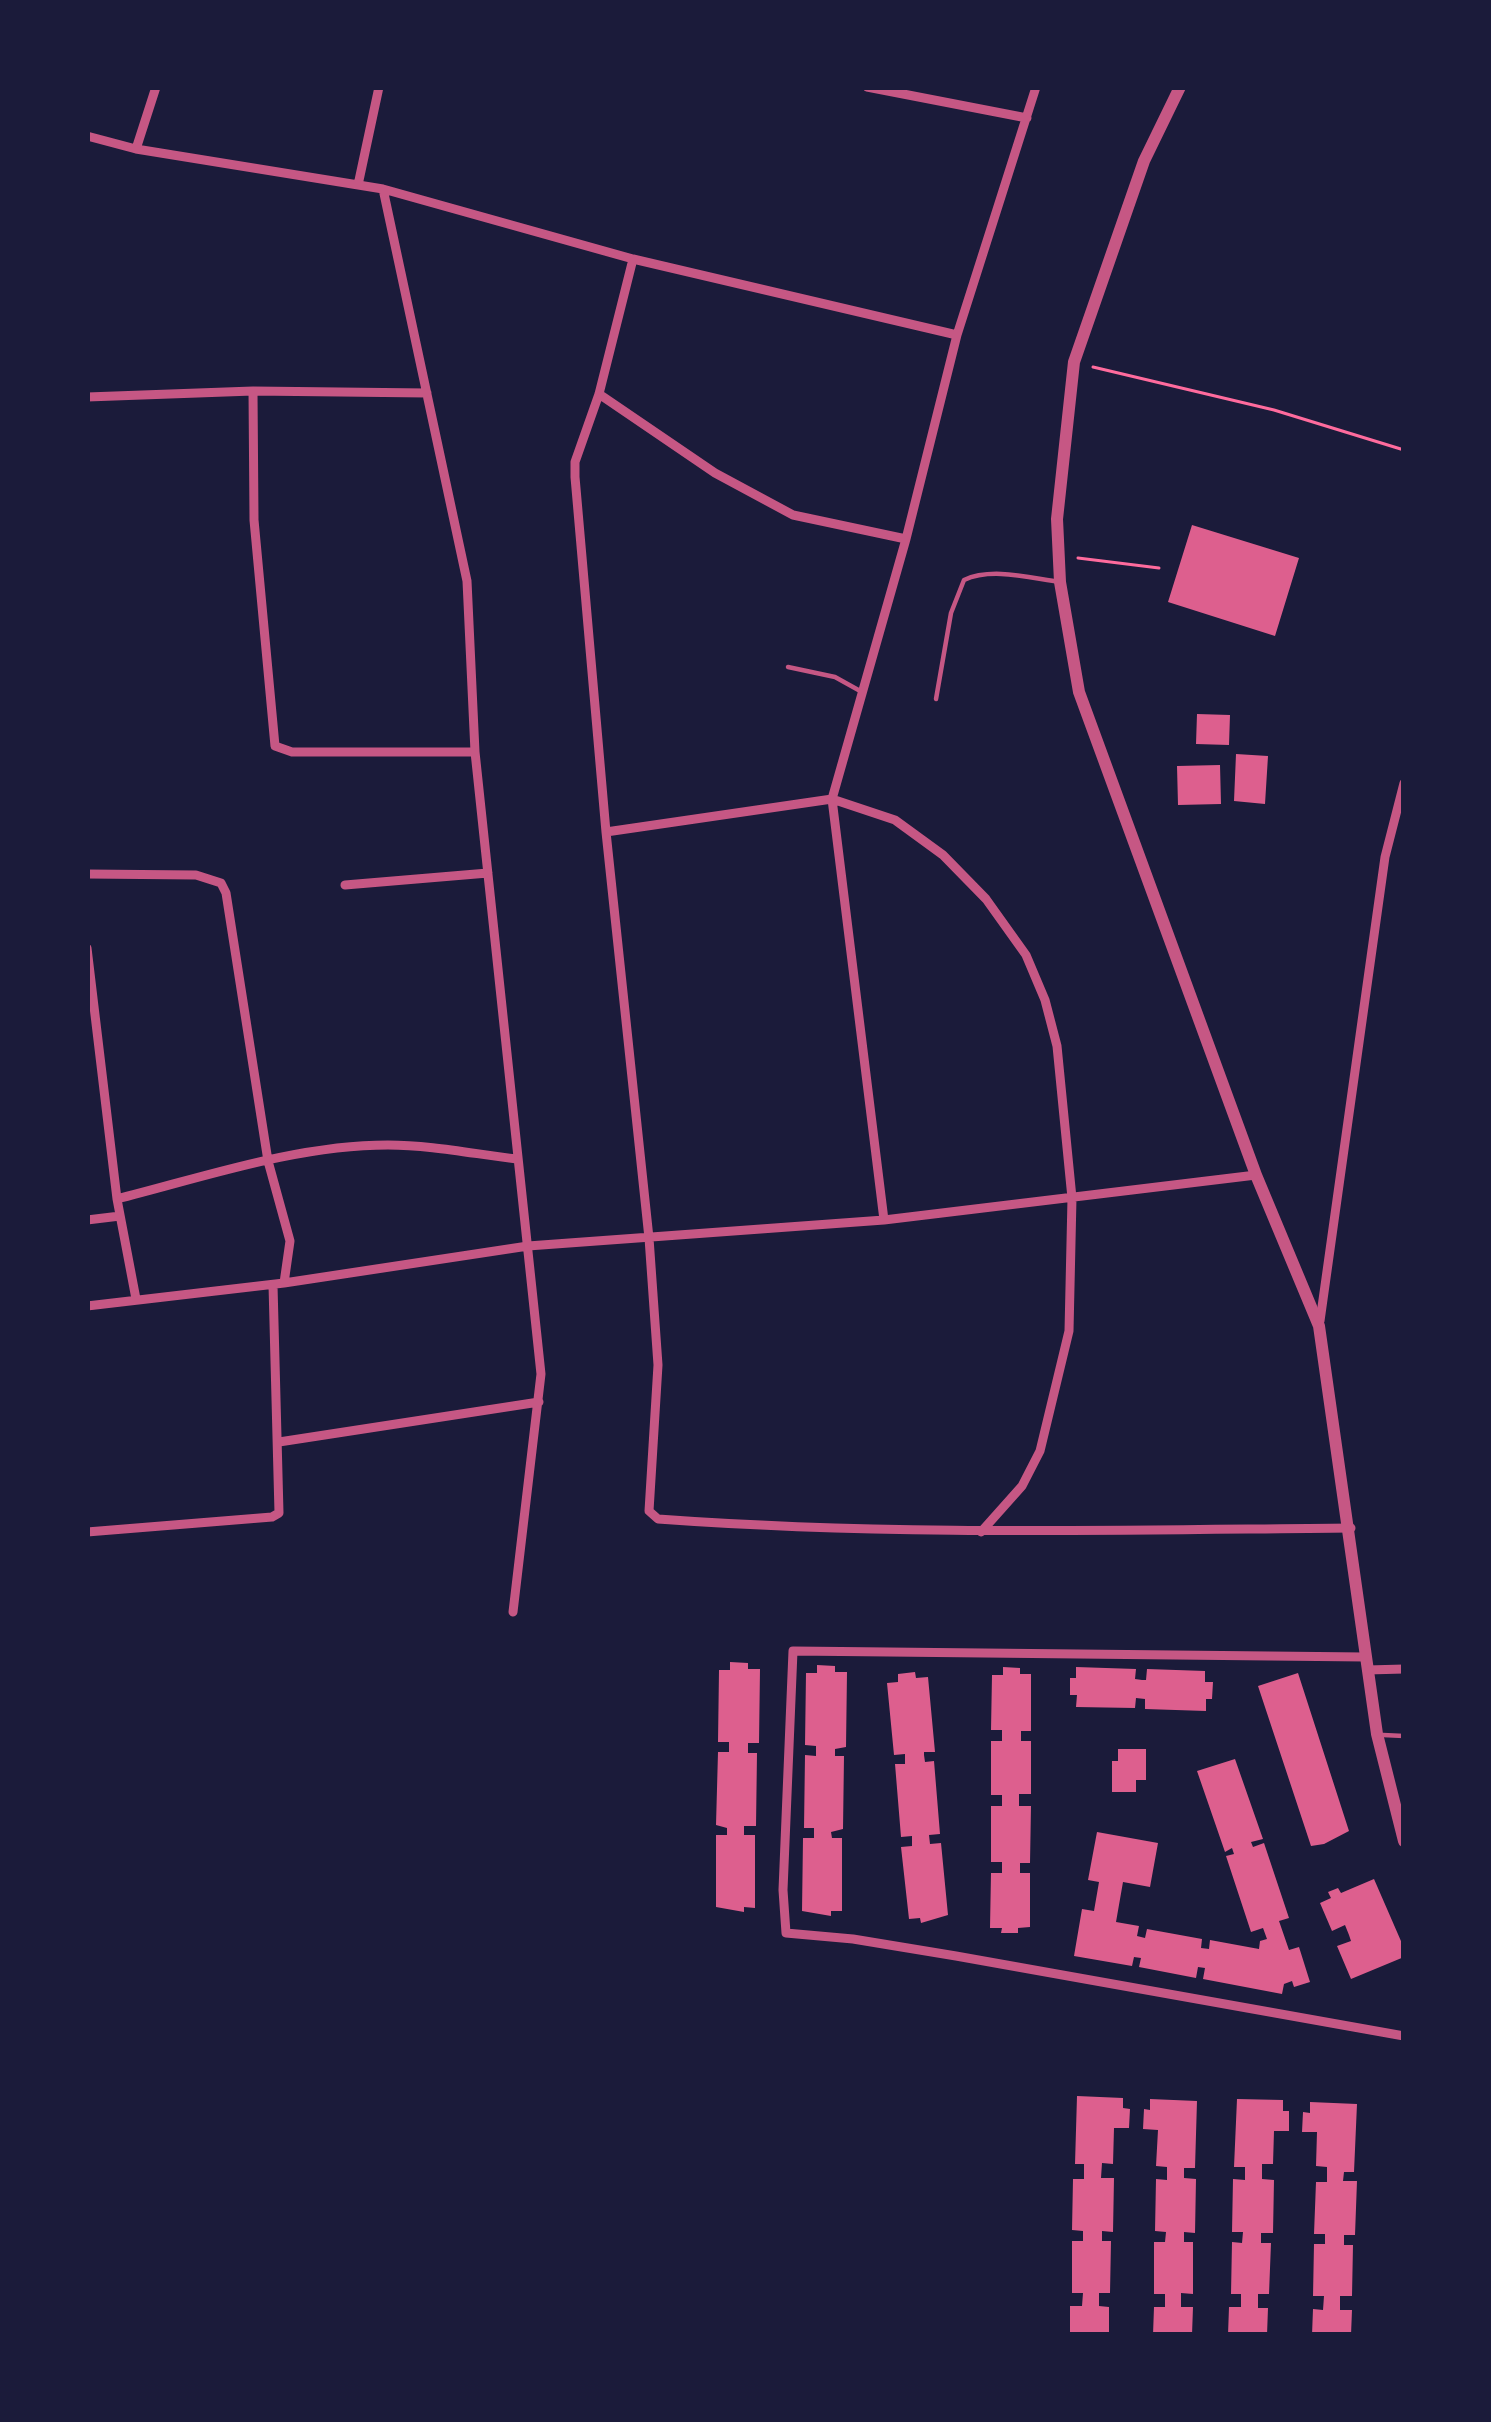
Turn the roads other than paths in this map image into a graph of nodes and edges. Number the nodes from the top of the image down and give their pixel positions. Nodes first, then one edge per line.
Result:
1 (156, 87) edge
2 (379, 87) edge
3 (867, 87) edge
4 (1036, 87) edge
5 (1180, 87) edge
6 (1027, 118) junction
7 (87, 139) edge
8 (136, 149) junction
9 (358, 185) junction
10 (382, 189) junction
11 (633, 259) junction
12 (957, 334) junction
13 (253, 391) junction
14 (427, 392) junction
15 (599, 394) junction
16 (87, 397) edge
17 (906, 538) junction
18 (1060, 582) junction
19 (788, 667) dead end
20 (862, 692) junction
21 (936, 699) dead end
22 (475, 752) junction
23 (1404, 783) edge
24 (832, 800) junction
25 (606, 832) junction
26 (488, 873) junction
27 (87, 874) edge
28 (345, 885) dead end
29 (87, 948) edge
30 (87, 1050) edge
31 (101, 1051) junction
32 (517, 1160) junction
33 (268, 1161) junction
34 (1256, 1175) junction
35 (1072, 1198) junction
36 (117, 1199) junction
37 (120, 1216) junction
38 (87, 1220) edge
39 (884, 1220) junction
40 (650, 1238) junction
41 (529, 1246) junction
42 (278, 1284) junction
43 (136, 1299) junction
44 (87, 1306) edge
45 (1319, 1327) junction
46 (539, 1402) junction
47 (279, 1442) junction
48 (1351, 1528) junction
49 (87, 1532) edge
50 (981, 1532) junction
51 (513, 1612) dead end
52 (1366, 1664) junction
53 (1404, 1669) edge
54 (1377, 1734) junction
55 (1404, 1736) edge
56 (1404, 1841) edge
57 (1404, 2036) edge

1 - 8 street
2 - 9 street
3 - 6 street
4 - 6 street
5 - 18 street
6 - 12 street
7 - 8 street
8 - 9 street
9 - 10 street
10 - 11 street
10 - 14 street
11 - 12 street
11 - 15 street
12 - 17 street
13 - 14 street
13 - 16 street
13 - 22 street
14 - 22 street
15 - 17 street
15 - 25 street
17 - 20 street
18 - 21 lane
18 - 34 street
19 - 20 lane
20 - 24 street
22 - 26 street
23 - 45 street
24 - 25 street
24 - 35 street
24 - 39 street
25 - 40 street
26 - 28 street
26 - 32 street
27 - 33 street
29 - 31 street
30 - 31 street
31 - 36 street
32 - 33 street
32 - 41 street
33 - 36 street
33 - 42 street
34 - 35 street
34 - 45 street
35 - 39 street
35 - 50 street
36 - 37 street
37 - 38 street
37 - 43 street
39 - 40 street
40 - 41 street
40 - 50 street
41 - 42 street
41 - 46 street
42 - 43 street
42 - 47 street
43 - 44 street
45 - 48 street
46 - 47 street
46 - 51 street
47 - 49 street
48 - 50 street
48 - 52 street
52 - 53 street
52 - 54 street
52 - 57 street
54 - 55 lane
54 - 56 street

